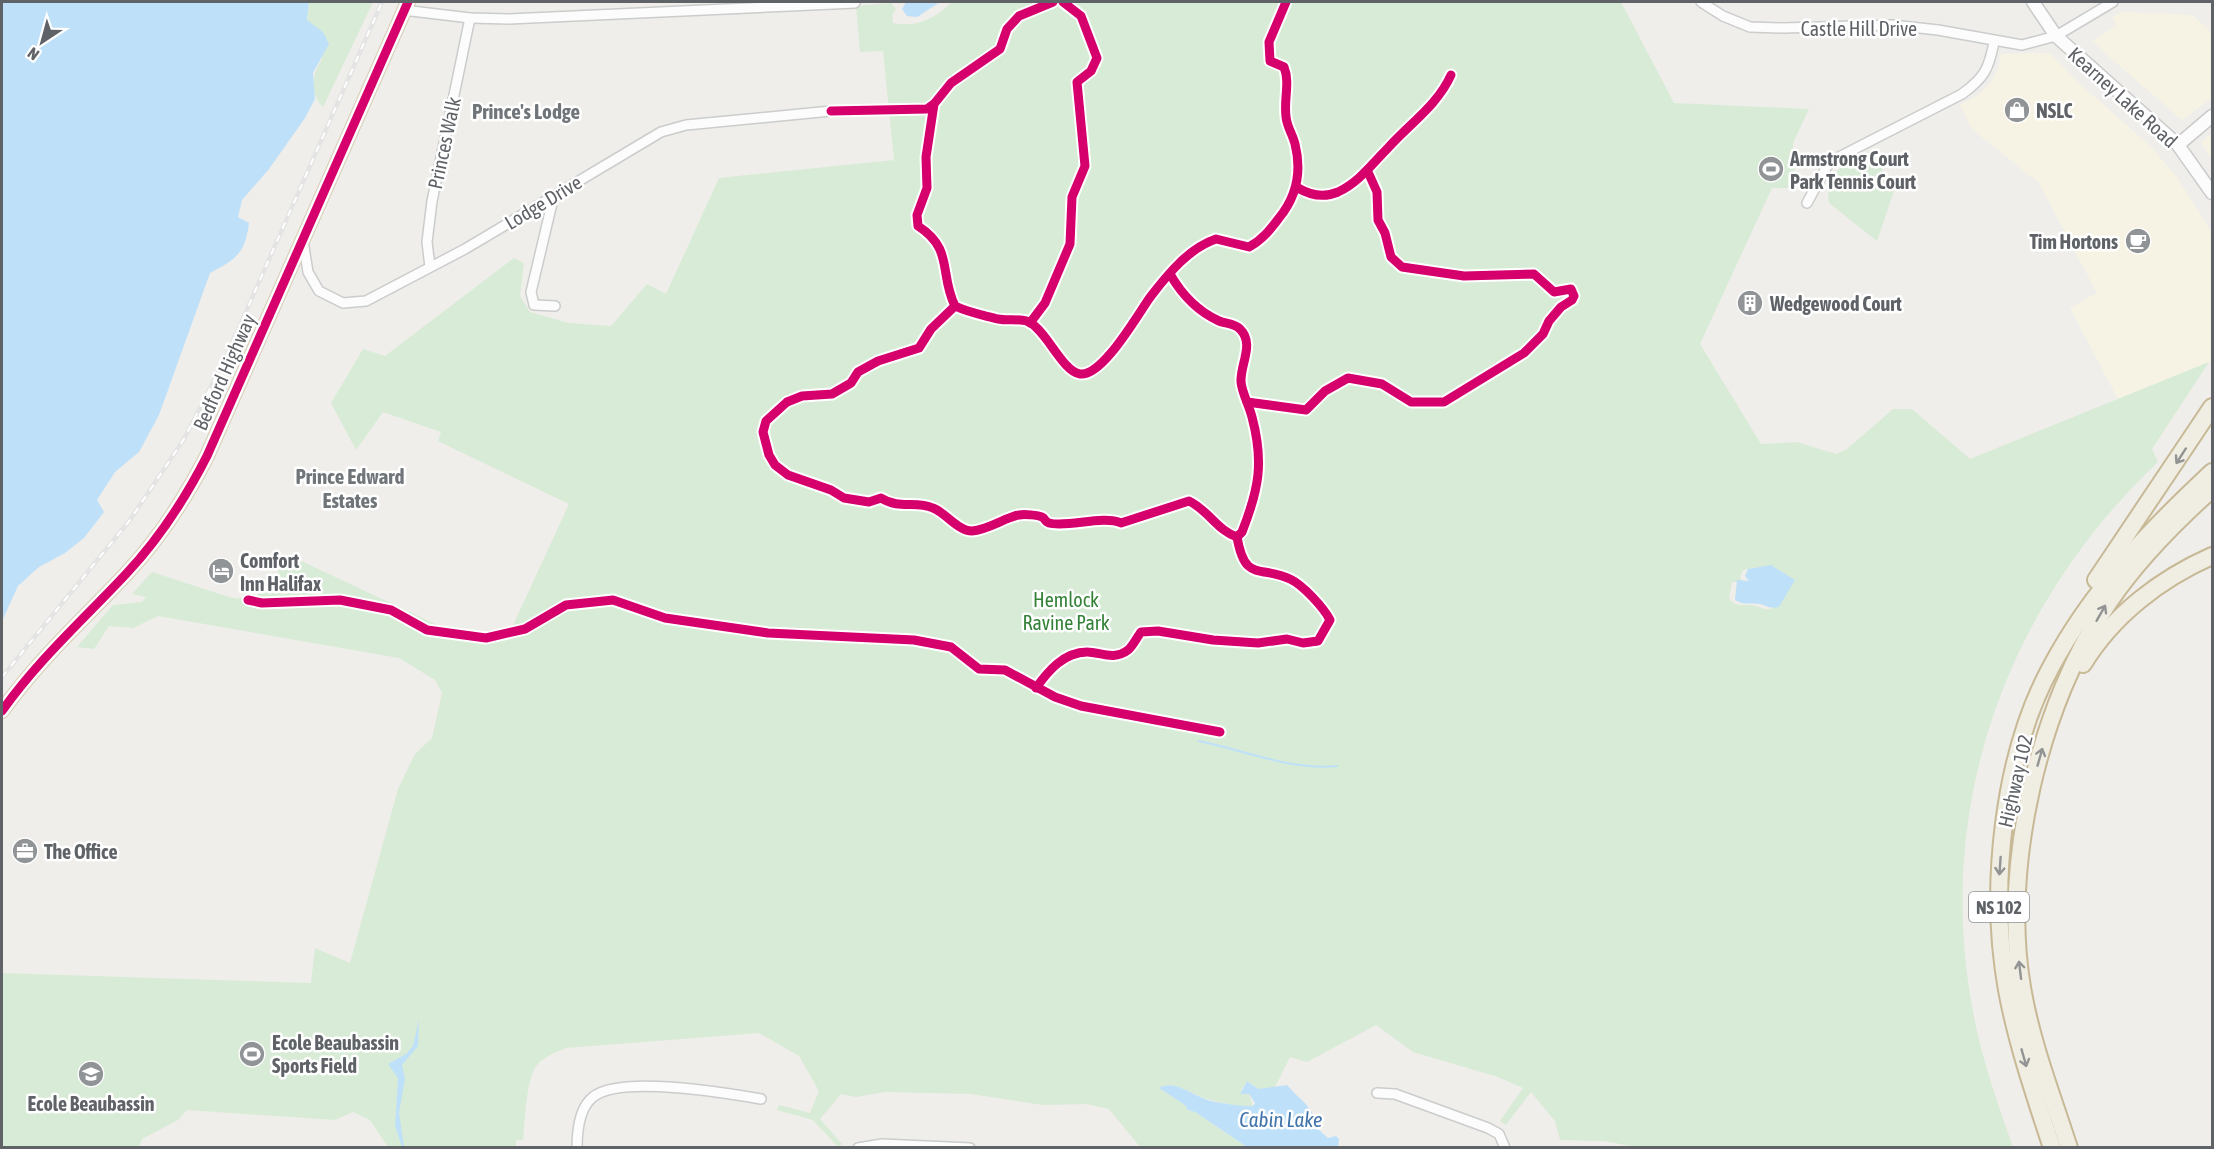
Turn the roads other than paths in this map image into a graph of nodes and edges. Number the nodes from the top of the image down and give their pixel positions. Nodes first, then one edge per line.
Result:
1 (1701, 2) edge
2 (2033, 2) edge
3 (2113, 2) edge
4 (855, 3) edge
5 (406, 6) edge
6 (470, 18) junction
7 (2056, 36) junction
8 (1994, 42) junction
9 (831, 111) dead end
10 (2212, 116) edge
11 (2178, 145) junction
12 (2212, 193) edge
13 (554, 195) junction
14 (1807, 203) dead end
15 (303, 238) junction
16 (430, 267) junction
17 (555, 306) dead end
18 (2212, 407) edge
19 (2212, 472) edge
20 (2212, 489) edge
21 (2212, 556) edge
22 (2050, 668) junction
23 (2, 711) edge
24 (2051, 723) junction
25 (1377, 1094) dead end
26 (761, 1099) dead end
27 (577, 1148) edge
28 (858, 1148) edge
29 (970, 1148) edge
30 (1505, 1148) edge
31 (2052, 1148) edge
32 (2069, 1148) edge

1 - 8 street, Castle Hill Drive
2 - 7 main road, Kearney Lake Road
3 - 7 street, Castle Hill Drive
4 - 6 street
5 - 6 street
5 - 15 main road, Bedford Highway
6 - 16 street, Princes Walk
7 - 8 street, Castle Hill Drive
7 - 11 main road, Kearney Lake Road
8 - 14 street
9 - 13 street, Lodge Drive
10 - 11 main road
11 - 12 main road, Kearney Lake Road
13 - 16 street, Lodge Drive
13 - 17 street
15 - 16 street, Lodge Drive
15 - 23 main road, Bedford Highway
18 -> 22 highway
19 - 22 highway, Highway 102 / NS 102
24 -> 20 highway, Highway 102 / NS 102
21 - 24 highway
22 -> 31 highway, Highway 102 / NS 102
32 -> 24 highway, Highway 102 / NS 102
25 - 30 street
26 - 27 street
28 - 29 street

